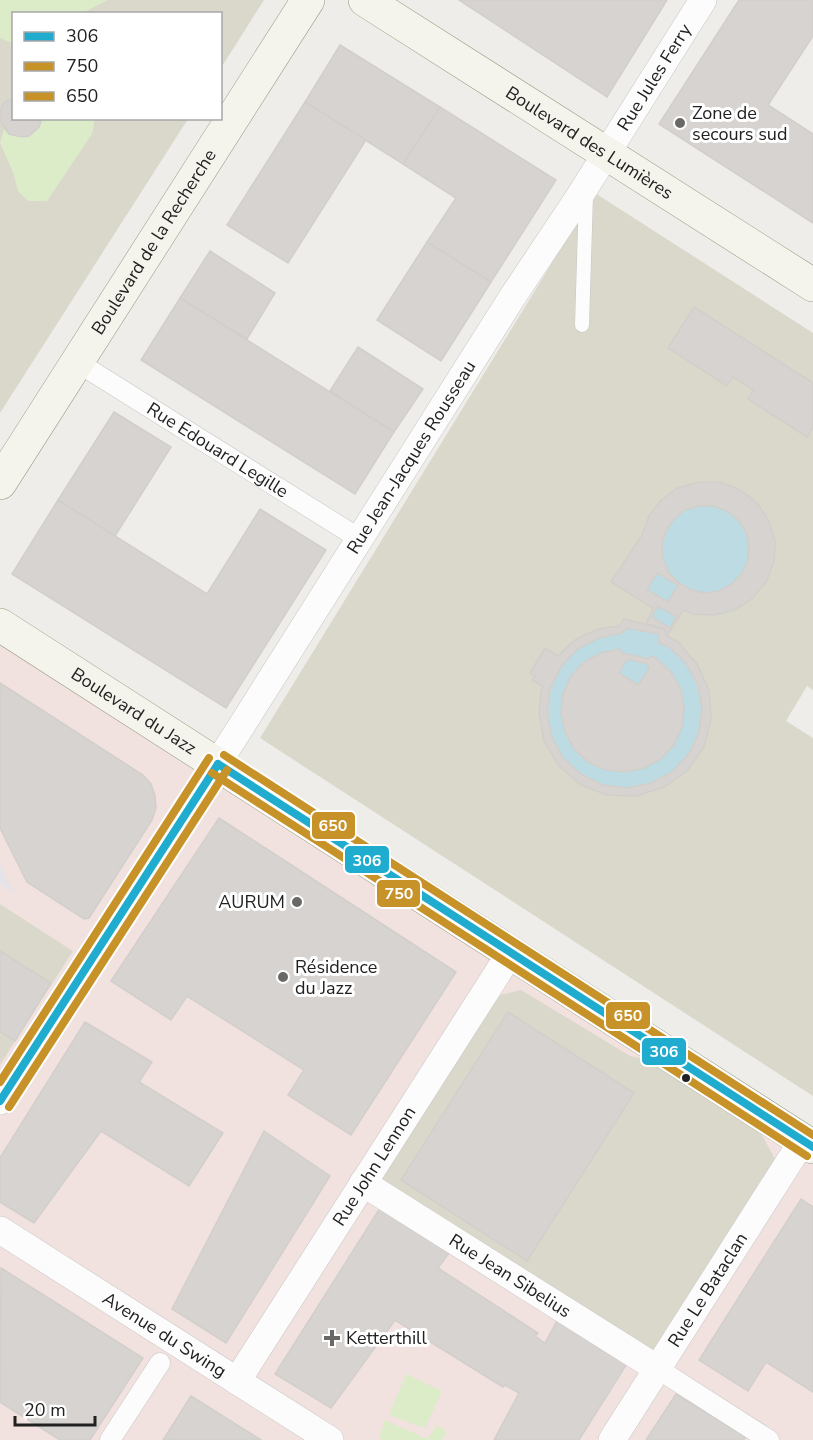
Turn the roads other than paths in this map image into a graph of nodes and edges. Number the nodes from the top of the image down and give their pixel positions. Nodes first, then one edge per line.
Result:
1 (308, 0) edge
2 (365, 0) edge
3 (703, 0) edge
4 (606, 154) junction
5 (588, 182) junction
6 (813, 285) edge
7 (582, 325) dead end
8 (77, 362) junction
9 (0, 483) edge
10 (360, 539) junction
11 (0, 625) edge
12 (218, 764) junction
13 (511, 952) junction
14 (0, 1101) edge
15 (808, 1143) edge
16 (363, 1183) junction
17 (0, 1230) edge
18 (160, 1363) dead end
19 (658, 1369) junction
20 (237, 1381) junction
21 (110, 1440) edge
22 (330, 1440) edge
23 (612, 1440) edge
24 (769, 1440) edge

1 - 8 main road, Boulevard de la Recherche
2 - 4 main road, Boulevard des Lumières
3 - 4 street, Rue Jules Ferry
4 - 5 street, Rue Jean-Jacques Rousseau
4 - 6 main road, Boulevard des Lumières
5 - 7 lane
5 - 10 street, Rue Jean-Jacques Rousseau
8 - 9 main road, Boulevard de la Recherche
8 - 10 street, Rue Edouard Legille
10 - 12 street, Rue Jean-Jacques Rousseau
11 - 12 main road, Boulevard du Jazz
12 - 13 main road, Boulevard du Jazz
12 - 14 street, Rue Jean-Jacques Rousseau
13 - 15 main road, Boulevard du Jazz
13 - 16 street, Rue John Lennon
15 - 19 street, Rue Le Bataclan
16 - 19 street, Rue Jean Sibelius
16 - 20 street, Rue John Lennon
17 - 20 street, Avenue du Swing
18 - 21 street, Avenue du Swing
19 - 23 street, Rue Le Bataclan
19 - 24 street
20 - 22 street, Avenue du Swing

